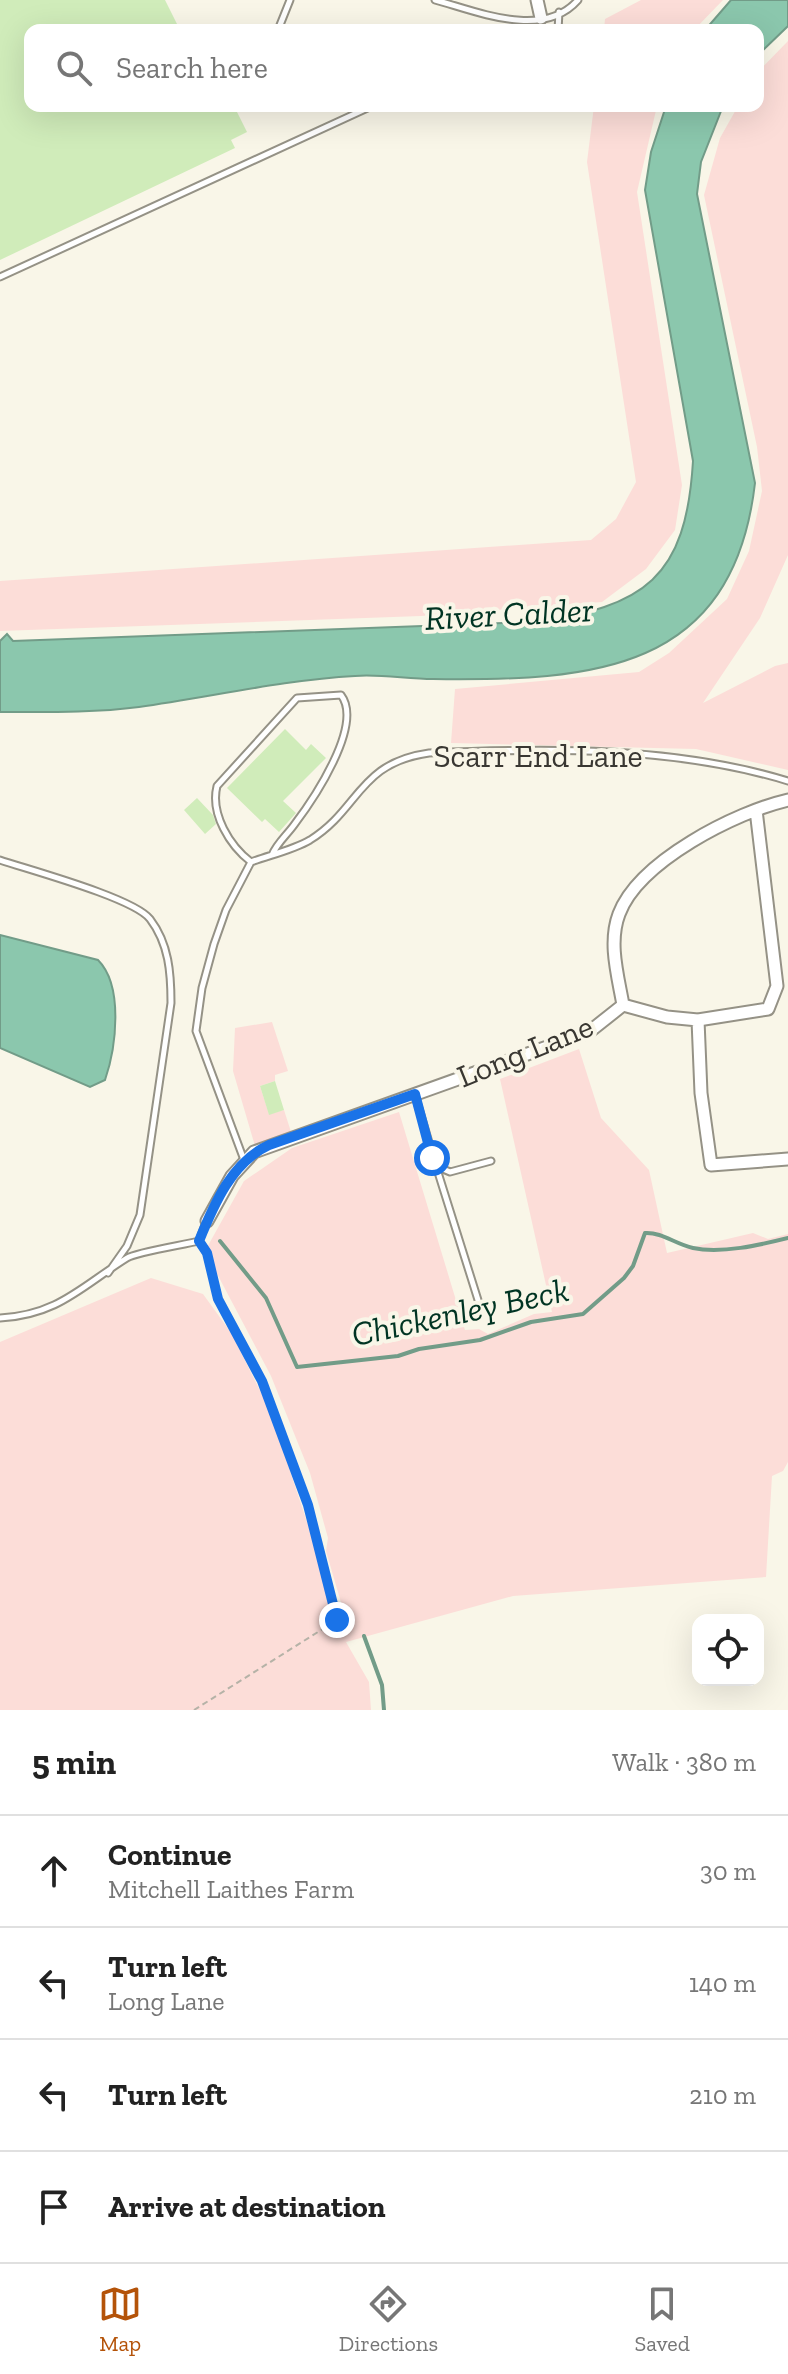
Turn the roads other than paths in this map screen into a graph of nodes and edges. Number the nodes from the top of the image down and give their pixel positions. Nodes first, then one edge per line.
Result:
1 (290, 0) edge
2 (435, 0) edge
3 (537, 0) edge
4 (578, 0) edge
5 (559, 12) junction
6 (541, 18) junction
7 (280, 24) edge
8 (558, 24) edge
9 (359, 112) edge
10 (0, 277) edge
11 (788, 781) edge
12 (788, 800) edge
13 (756, 810) junction
14 (272, 855) junction
15 (0, 860) edge
16 (251, 862) junction
17 (623, 1005) junction
18 (698, 1020) junction
19 (415, 1094) junction
20 (788, 1159) edge
21 (244, 1160) junction
22 (491, 1161) dead end
23 (436, 1166) junction
24 (207, 1221) joint
25 (199, 1241) junction
26 (207, 1253) road end
27 (108, 1273) junction
28 (478, 1300) dead end
29 (0, 1318) edge

1 - 7 lane
2 - 6 lane
3 - 6 street
4 - 5 lane
5 - 6 lane
5 - 8 lane
9 - 10 lane
11 - 14 lane, Scarr End Lane
12 - 13 street, Long Lane
13 - 17 street, Long Lane
13 - 18 street
14 - 16 lane, Scarr End Lane
14 - 16 lane
15 - 27 lane
16 - 21 lane
17 - 18 street
17 - 19 street, Long Lane
18 - 20 street
19 - 21 street, Long Lane
19 - 23 lane
21 - 24 street
22 - 23 lane
23 - 28 lane
24 - 25 lane
25 - 26 lane
25 - 27 lane
27 - 29 lane

